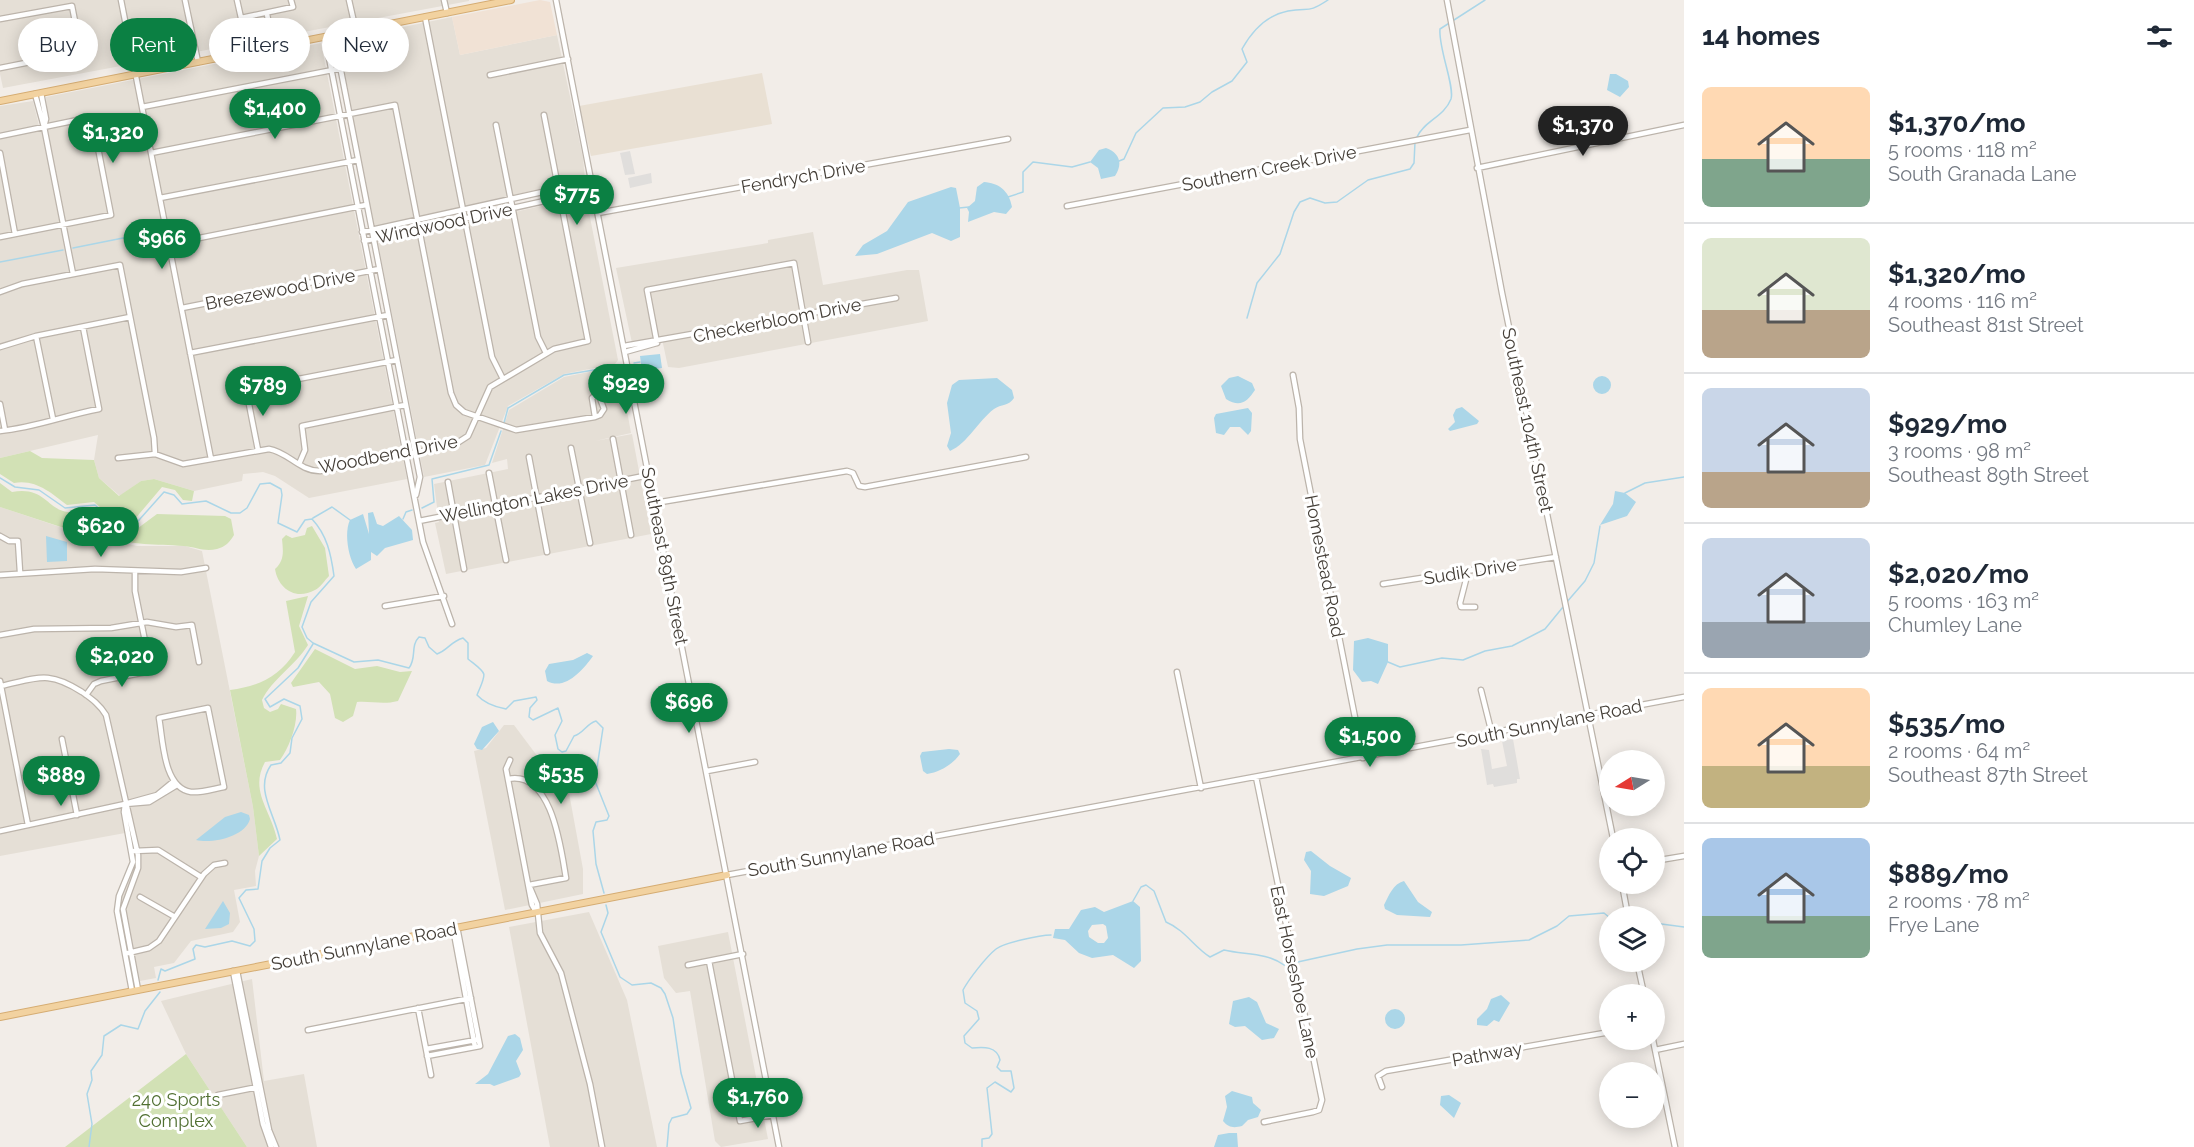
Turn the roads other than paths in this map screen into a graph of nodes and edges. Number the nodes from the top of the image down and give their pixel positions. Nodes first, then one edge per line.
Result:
1 (120, 0) edge
2 (185, 0) edge
3 (237, 0) edge
4 (291, 0) edge
5 (350, 0) edge
6 (444, 0) edge
7 (511, 0) edge
8 (556, 0) edge
9 (1447, 0) edge
10 (447, 13) junction
11 (267, 14) junction
12 (426, 17) junction
13 (124, 18) edge
14 (189, 18) edge
15 (268, 18) edge
16 (353, 18) edge
17 (0, 20) edge
18 (409, 20) edge
19 (197, 57) edge
20 (568, 59) junction
21 (209, 60) edge
22 (198, 62) junction
23 (0, 68) edge
24 (135, 72) edge
25 (322, 72) edge
26 (331, 72) edge
27 (342, 72) edge
28 (136, 75) junction
29 (490, 75) dead end
30 (38, 94) junction
31 (0, 100) edge
32 (142, 107) junction
33 (350, 114) junction
34 (544, 115) dead end
35 (340, 116) junction
36 (496, 125) dead end
37 (1684, 125) edge
38 (44, 127) junction
39 (1470, 130) junction
40 (0, 136) edge
41 (1008, 139) dead end
42 (0, 153) edge
43 (151, 153) junction
44 (358, 160) junction
45 (348, 162) junction
46 (1477, 168) junction
47 (592, 181) junction
48 (558, 188) junction
49 (594, 189) junction
50 (560, 197) junction
51 (160, 198) junction
52 (510, 199) junction
53 (366, 205) junction
54 (1067, 206) dead end
55 (357, 207) junction
56 (512, 208) junction
57 (463, 209) junction
58 (598, 213) junction
59 (465, 219) junction
60 (417, 220) junction
61 (63, 225) junction
62 (419, 229) junction
63 (372, 230) junction
64 (362, 232) junction
65 (15, 234) junction
66 (0, 237) edge
67 (373, 239) junction
68 (364, 241) junction
69 (169, 244) junction
70 (379, 269) junction
71 (370, 271) junction
72 (73, 274) junction
73 (0, 292) edge
74 (896, 298) dead end
75 (182, 308) junction
76 (388, 315) junction
77 (379, 316) junction
78 (803, 316) junction
79 (130, 317) junction
80 (83, 327) junction
81 (36, 336) junction
82 (808, 342) dead end
83 (657, 343) junction
84 (0, 347) edge
85 (625, 349) junction
86 (190, 353) junction
87 (546, 354) junction
88 (397, 360) junction
89 (387, 362) junction
90 (1293, 375) dead end
91 (503, 379) junction
92 (0, 404) edge
93 (405, 405) junction
94 (396, 407) junction
95 (477, 417) junction
96 (595, 417) junction
97 (52, 419) junction
98 (2, 431) edge
99 (613, 439) dead end
100 (571, 448) dead end
101 (258, 450) junction
102 (415, 452) junction
103 (155, 454) junction
104 (406, 454) junction
105 (529, 457) dead end
106 (1026, 457) dead end
107 (118, 458) dead end
108 (211, 459) junction
109 (299, 464) junction
110 (489, 473) dead end
111 (650, 475) junction
112 (620, 480) junction
113 (448, 482) dead end
114 (578, 489) junction
115 (415, 497) junction
116 (537, 497) junction
117 (655, 503) junction
118 (495, 505) junction
119 (454, 513) junction
120 (419, 521) junction
121 (631, 535) dead end
122 (0, 536) edge
123 (590, 543) dead end
124 (547, 552) dead end
125 (1556, 557) junction
126 (506, 561) dead end
127 (206, 568) dead end
128 (464, 569) dead end
129 (20, 572) junction
130 (135, 572) junction
131 (1468, 572) junction
132 (0, 575) edge
133 (1383, 584) dead end
134 (444, 596) junction
135 (385, 606) dead end
136 (1475, 607) dead end
137 (141, 622) junction
138 (452, 624) dead end
139 (0, 635) edge
140 (199, 662) dead end
141 (1178, 672) dead end
142 (0, 683) edge
143 (1481, 690) dead end
144 (86, 695) junction
145 (1684, 697) edge
146 (1589, 716) junction
147 (1492, 734) junction
148 (62, 739) dead end
149 (1363, 758) junction
150 (510, 760) dead end
151 (755, 762) dead end
152 (707, 771) junction
153 (1256, 777) junction
154 (508, 779) junction
155 (175, 783) junction
156 (1201, 788) junction
157 (125, 804) junction
158 (77, 815) junction
159 (28, 825) junction
160 (1611, 828) edge
161 (0, 831) edge
162 (134, 851) junction
163 (1684, 856) edge
164 (1665, 859) edge
165 (225, 863) dead end
166 (727, 875) junction
167 (201, 878) junction
168 (529, 885) junction
169 (140, 897) dead end
170 (536, 912) junction
171 (175, 917) junction
172 (455, 927) junction
173 (128, 953) junction
174 (743, 954) junction
175 (709, 961) junction
176 (688, 965) dead end
177 (235, 971) junction
178 (135, 991) junction
179 (469, 999) junction
180 (418, 1008) junction
181 (0, 1017) edge
182 (308, 1030) dead end
183 (1599, 1034) edge
184 (476, 1040) junction
185 (1684, 1044) edge
186 (1665, 1048) edge
187 (426, 1049) junction
188 (1655, 1050) edge
189 (427, 1056) junction
190 (431, 1075) dead end
191 (258, 1087) junction
192 (1382, 1087) dead end
193 (218, 1095) dead end
194 (773, 1115) junction
195 (265, 1121) junction
196 (1264, 1122) dead end
197 (271, 1147) edge
198 (276, 1147) edge
199 (602, 1147) edge
200 (779, 1147) edge
201 (1675, 1147) edge

1 - 13 street
2 - 14 street
3 - 11 street
4 - 11 street
5 - 16 street
6 - 10 street
7 - 10 main road
8 - 20 street, Southeast 89th Street
9 - 39 street, Southeast 104th Street
10 - 12 main road
11 - 15 street
12 - 18 main road
12 - 57 street
17 - 23 street
19 - 22 street
20 - 29 street
20 - 47 street, Southeast 89th Street
21 - 22 main road
22 - 28 main road
24 - 28 street
25 - 32 street
26 - 35 street
27 - 33 street
28 - 30 main road
28 - 32 street
30 - 31 main road
30 - 38 street
32 - 43 street
33 - 35 street
33 - 44 street
33 - 60 street
34 - 48 street
35 - 43 street
35 - 45 street
36 - 52 street
37 - 46 street
38 - 40 street
38 - 61 street
38 - 61 street
39 - 46 street, Southeast 104th Street
39 - 54 street, Southern Creek Drive
41 - 58 street, Fendrych Drive
42 - 65 street
43 - 51 street
44 - 45 street
44 - 53 street
45 - 51 street
45 - 55 street
46 - 125 street, Southeast 104th Street
47 - 48 street, Windwood Drive
47 - 49 street, Southeast 89th Street
48 - 50 street
48 - 52 street, Windwood Drive
49 - 50 street, Windwood Drive
49 - 58 street, Southeast 89th Street
50 - 56 street, Windwood Drive
50 - 87 street, Woodbend Drive
51 - 69 street
52 - 56 street
52 - 57 street, Windwood Drive
53 - 55 street
53 - 63 street
55 - 64 street
55 - 69 street
56 - 59 street, Windwood Drive
56 - 87 street
57 - 59 street
57 - 60 street, Windwood Drive
58 - 85 street, Southeast 89th Street
59 - 62 street, Windwood Drive
59 - 91 street
60 - 62 street
60 - 63 street, Windwood Drive
61 - 65 street
61 - 72 street
62 - 67 street, Windwood Drive
62 - 95 street
63 - 64 street, Windwood Drive
63 - 67 street
64 - 68 street
65 - 66 street
67 - 68 street, Windwood Drive
67 - 70 street
68 - 71 street
69 - 75 street
70 - 71 street, Breezewood Drive
70 - 76 street
71 - 75 street, Breezewood Drive
71 - 77 street
72 - 73 street
72 - 79 street
74 - 78 street, Checkerbloom Drive
75 - 86 street
76 - 77 street
76 - 88 street
77 - 86 street
77 - 89 street
78 - 82 street
78 - 83 street, Checkerbloom Drive
78 - 83 street
79 - 80 street
79 - 103 street
80 - 81 street
80 - 97 street
81 - 84 street
81 - 97 street
83 - 85 street, Checkerbloom Drive
85 - 111 street, Southeast 89th Street
86 - 108 street
87 - 91 street, Woodbend Drive
88 - 89 street
88 - 93 street
89 - 94 street
89 - 101 street
90 - 149 street, Homestead Road
91 - 95 street, Woodbend Drive
92 - 98 street
93 - 94 street
93 - 102 street
94 - 104 street
94 - 109 street
95 - 96 street
95 - 102 street, Woodbend Drive
96 - 96 street
97 - 98 street
99 - 112 street
100 - 114 street
101 - 108 street, Woodbend Drive
101 - 109 street, Woodbend Drive
102 - 104 street, Woodbend Drive
102 - 115 street
103 - 107 street, Woodbend Drive
103 - 108 street, Woodbend Drive
104 - 109 street, Woodbend Drive
104 - 115 street
105 - 116 street
106 - 117 street
110 - 118 street
111 - 112 street, Wellington Lakes Drive
111 - 117 street, Southeast 89th Street
112 - 114 street, Wellington Lakes Drive
112 - 121 street
113 - 119 street
114 - 116 street, Wellington Lakes Drive
114 - 123 street
115 - 120 street
116 - 118 street, Wellington Lakes Drive
116 - 124 street
117 - 152 street, Southeast 89th Street
118 - 119 street, Wellington Lakes Drive
118 - 126 street
119 - 120 street, Wellington Lakes Drive
119 - 128 street
120 - 134 street
122 - 129 street
125 - 131 street, Sudik Drive
125 - 146 street, Southeast 104th Street
127 - 130 street
129 - 130 street
129 - 132 street
130 - 137 street
131 - 133 street, Sudik Drive
131 - 136 street
134 - 135 street
134 - 138 street
137 - 139 street
137 - 140 street
137 - 144 street
141 - 156 street
142 - 144 street
142 - 159 street
143 - 147 street
144 - 157 street
145 - 146 street, South Sunnylane Road
146 - 147 street, South Sunnylane Road
146 - 160 street, Southeast 104th Street
147 - 149 street, South Sunnylane Road
148 - 158 street
149 - 153 street, South Sunnylane Road
150 - 154 street
151 - 152 street
152 - 166 street, Southeast 89th Street
153 - 156 street, South Sunnylane Road
153 - 196 street, East Horseshoe Lane
154 - 168 street
154 - 168 street
155 - 155 street
155 - 157 street
156 - 166 street, South Sunnylane Road
157 - 158 street
157 - 162 street
158 - 159 street
159 - 161 street
162 - 167 street
162 - 173 street
163 - 164 street
165 - 167 street
166 - 170 main road, South Sunnylane Road
166 - 174 street, Southeast 89th Street
167 - 171 street
168 - 170 street
169 - 171 street
170 - 172 main road, South Sunnylane Road
170 - 199 street
171 - 173 street
172 - 177 main road, South Sunnylane Road
172 - 179 street
173 - 178 street
174 - 175 street
174 - 194 street, Southeast 89th Street
175 - 176 street
175 - 194 street
177 - 178 main road, South Sunnylane Road
177 - 191 street
178 - 181 main road, South Sunnylane Road
179 - 180 street
179 - 184 street
180 - 182 street
180 - 187 street
183 - 192 street, Pathway
184 - 187 street
184 - 189 street
185 - 186 street
187 - 189 street
188 - 201 street
189 - 190 street
191 - 193 street
191 - 195 street
194 - 200 street, Southeast 89th Street
195 - 197 street
195 - 198 street

